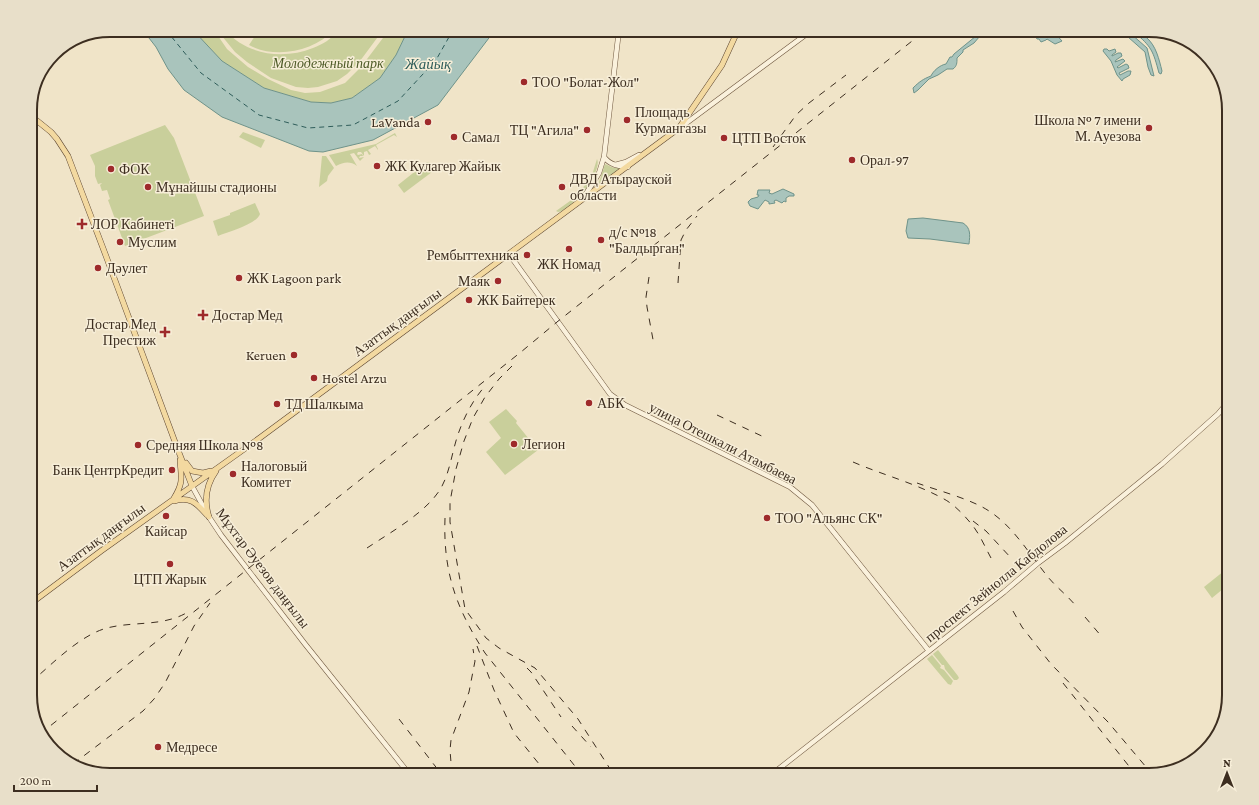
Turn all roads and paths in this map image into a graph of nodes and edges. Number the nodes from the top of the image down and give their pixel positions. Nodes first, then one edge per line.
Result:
1 (618, 37) edge
2 (735, 37) edge
3 (802, 37) edge
4 (37, 121) edge
5 (679, 128) junction
6 (649, 151) junction
7 (604, 157) junction
8 (615, 165) junction
9 (628, 167) junction
10 (584, 198) junction
11 (509, 254) junction
12 (1222, 409) edge
13 (179, 453) junction
14 (223, 465) junction
15 (192, 486) junction
16 (168, 504) junction
17 (209, 517) junction
18 (37, 599) edge
19 (929, 651) junction
20 (404, 768) edge
21 (780, 768) edge

1 - 7 main road
2 - 5 main road, Азаттық даңғылы
3 - 5 main road
4 - 13 main road, Мұхтар Әуезов даңғылы
5 - 6 main road, Азаттық даңғылы
6 - 8 main road
6 - 9 main road, Азаттық даңғылы
7 - 8 main road
7 - 10 main road
8 - 9 main road
9 - 10 main road, Азаттық даңғылы
10 - 11 main road, Азаттық даңғылы
11 - 14 main road, Азаттық даңғылы
11 - 19 main road, улица Отешкали Атамбаева
12 - 19 main road, проспект Зейнолла Кабдолова
13 - 14 main road
13 - 15 main road, Мұхтар Әуезов даңғылы
13 - 16 main road
14 - 15 main road, Азаттық даңғылы
14 - 17 main road
15 - 16 main road, Азаттық даңғылы
15 - 17 main road, Мұхтар Әуезов даңғылы
16 - 17 main road
16 - 18 main road, Азаттық даңғылы
17 - 20 main road, Мұхтар Әуезов даңғылы
19 - 21 main road, проспект Зейнолла Кабдолова

